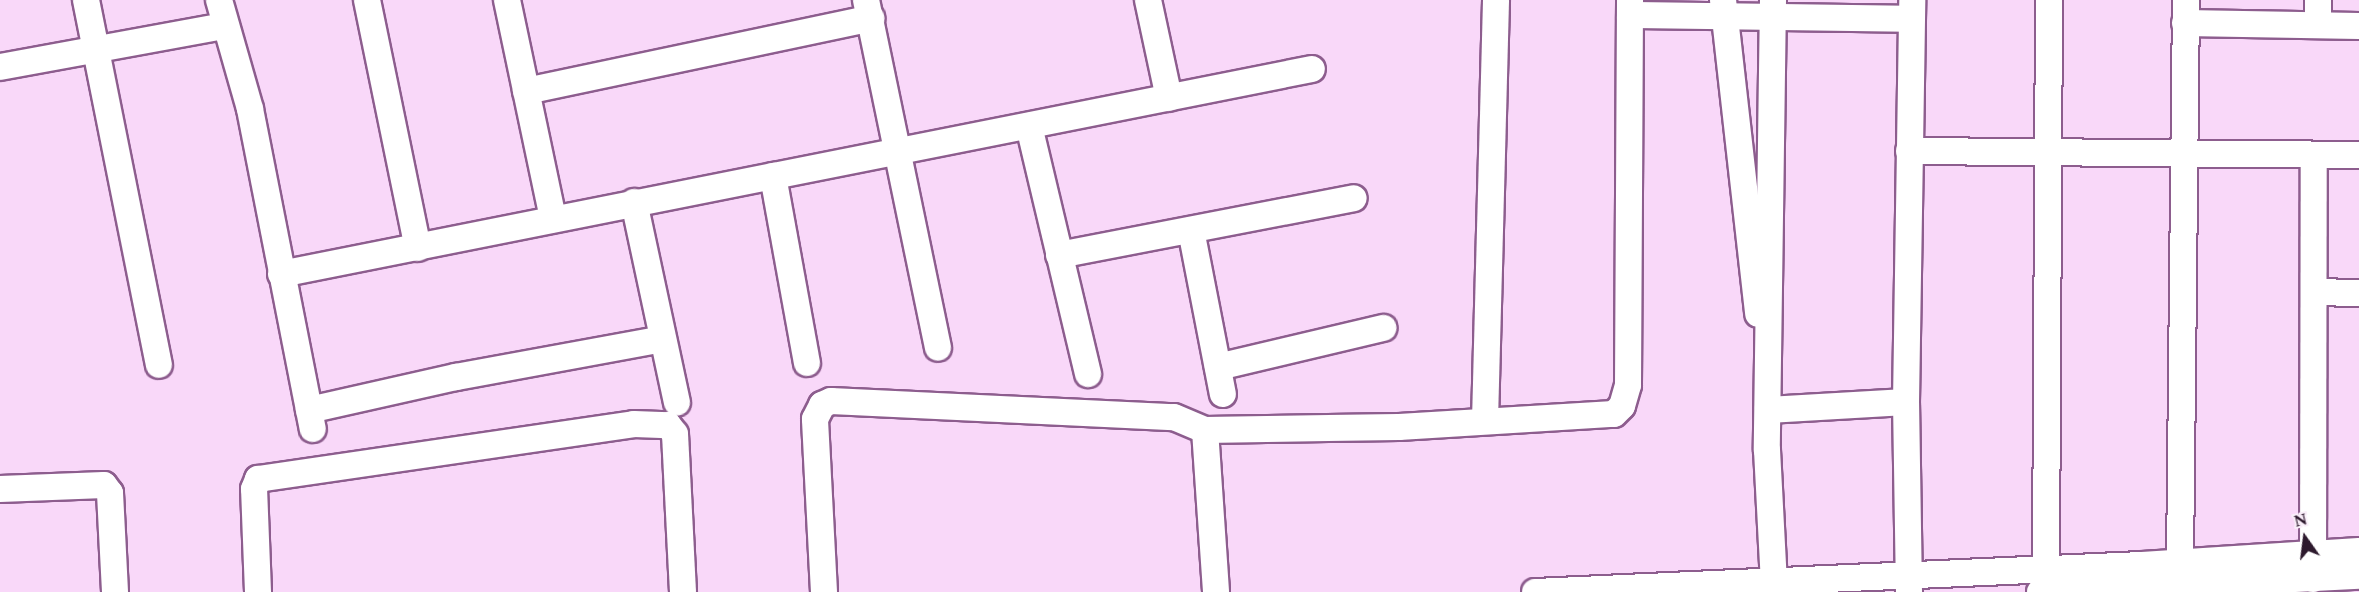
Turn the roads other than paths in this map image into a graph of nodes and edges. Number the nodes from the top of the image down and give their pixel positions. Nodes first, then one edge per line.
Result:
1 (86, 0) edge
2 (219, 0) edge
3 (367, 0) edge
4 (507, 0) edge
5 (1148, 0) edge
6 (1496, 0) edge
7 (2049, 0) edge
8 (1724, 7) edge
9 (1630, 8) edge
10 (1774, 8) edge
11 (868, 9) edge
12 (1912, 10) edge
13 (2185, 12) edge
14 (2318, 12) edge
15 (224, 26) junction
16 (2359, 26) edge
17 (96, 47) junction
18 (0, 67) edge
19 (1312, 69) dead end
20 (526, 91) junction
21 (1169, 98) junction
22 (1029, 126) junction
23 (1909, 151) junction
24 (897, 152) junction
25 (2048, 152) junction
26 (2184, 153) junction
27 (2314, 154) junction
28 (2359, 155) edge
29 (773, 176) junction
30 (1354, 198) dead end
31 (634, 202) junction
32 (553, 219) junction
33 (1191, 230) junction
34 (418, 248) junction
35 (1059, 255) junction
36 (281, 274) junction
37 (2314, 292) junction
38 (2359, 293) edge
39 (1383, 328) dead end
40 (663, 339) junction
41 (938, 348) dead end
42 (807, 363) dead end
43 (159, 364) dead end
44 (1218, 367) junction
45 (1088, 374) dead end
46 (1768, 374) junction
47 (1223, 394) dead end
48 (677, 402) dead end
49 (1906, 402) junction
50 (1768, 410) junction
51 (1485, 421) junction
52 (1205, 430) junction
53 (0, 489) edge
54 (2359, 551) edge
55 (2313, 566) junction
56 (2359, 576) edge
57 (2043, 580) edge
58 (2177, 580) edge
59 (1774, 582) junction
60 (1909, 583) edge
61 (115, 592) edge
62 (258, 592) edge
63 (683, 592) edge
64 (824, 592) edge
65 (1216, 592) edge
66 (1535, 592) edge

1 - 17 street
2 - 15 street
3 - 34 street
4 - 20 street
5 - 21 street
6 - 51 street
7 - 25 street
8 - 9 street
8 - 10 street
8 - 46 street
9 - 51 street
10 - 12 street
10 - 46 street
11 - 20 street
11 - 24 street
12 - 23 street
13 - 14 street
13 - 26 street
14 - 16 street
15 - 17 street
15 - 36 street
17 - 18 street
17 - 43 street
19 - 21 street
20 - 32 street
21 - 22 street
22 - 24 street
22 - 35 street
23 - 25 street
23 - 49 street
24 - 29 street
24 - 41 street
25 - 26 street
25 - 57 street
26 - 27 street
26 - 58 street
27 - 28 street
27 - 37 street
29 - 31 street
29 - 42 street
30 - 33 street
31 - 32 street
31 - 40 street
32 - 34 street
33 - 35 street
33 - 44 street
34 - 36 street
35 - 45 street
36 - 40 street
37 - 38 street
37 - 55 street
39 - 44 street
40 - 48 street
44 - 47 street
46 - 50 street
49 - 50 street
49 - 60 street
50 - 59 street
51 - 52 street
52 - 64 street
52 - 65 street
53 - 61 street
54 - 55 street
55 - 56 street
55 - 58 street
57 - 58 street
57 - 60 street
59 - 60 street
59 - 66 street
62 - 63 street

